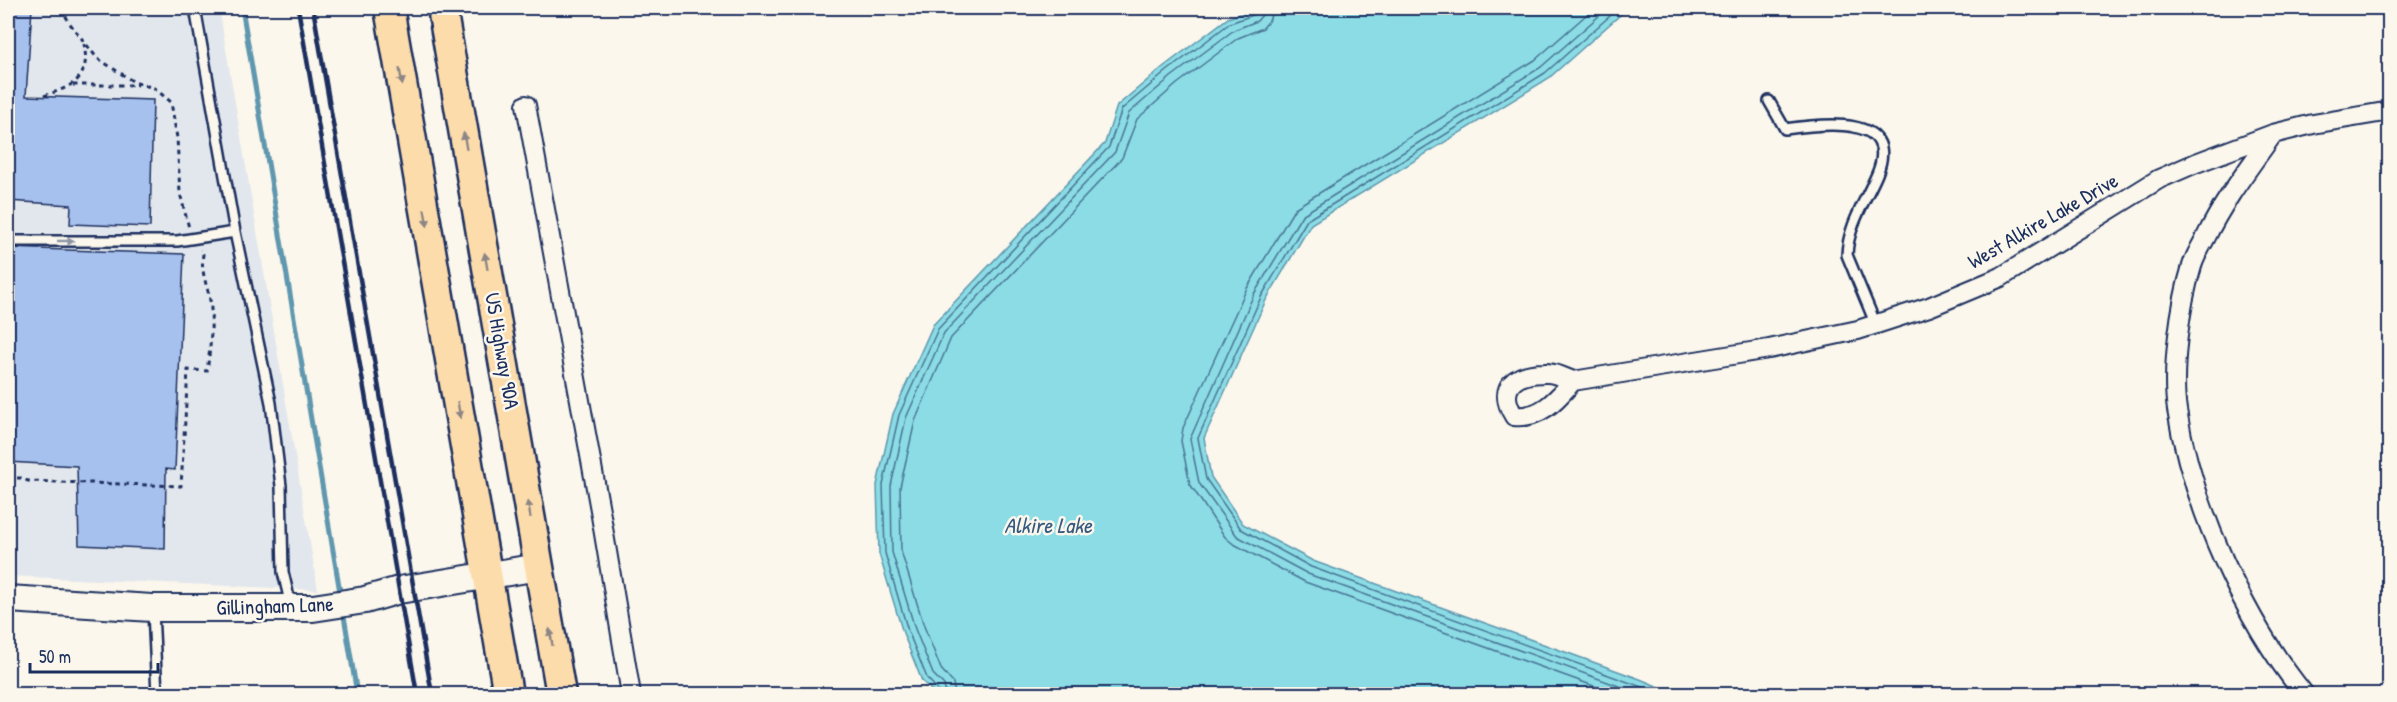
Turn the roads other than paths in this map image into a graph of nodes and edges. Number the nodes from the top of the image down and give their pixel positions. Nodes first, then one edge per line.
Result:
1 (195, 8) edge
2 (389, 8) edge
3 (442, 8) edge
4 (1769, 100) dead end
5 (526, 105) dead end
6 (2390, 111) edge
7 (2273, 134) junction
8 (235, 232) junction
9 (8, 241) edge
10 (1876, 325) junction
11 (1574, 381) dead end
12 (539, 567) junction
13 (487, 575) junction
14 (8, 598) edge
15 (152, 608) junction
16 (302, 608) junction
17 (157, 694) edge
18 (508, 694) edge
19 (561, 694) edge
20 (631, 694) edge
21 (2304, 694) edge

1 - 8 lane
2 -> 13 main road
12 -> 3 main road, US Highway 90A
4 - 10 lane
5 - 20 street
6 - 7 street, West Alkire Lake Drive
7 - 10 street, West Alkire Lake Drive
7 - 21 street
9 -> 8 lane
8 - 16 lane
10 - 11 street, West Alkire Lake Drive
12 - 13 street, Gillingham Lane
19 -> 12 main road, US Highway 90A
13 - 16 street, Gillingham Lane
13 - 18 main road
14 - 15 street, Gillingham Lane
15 - 16 street, Gillingham Lane
15 - 17 lane

